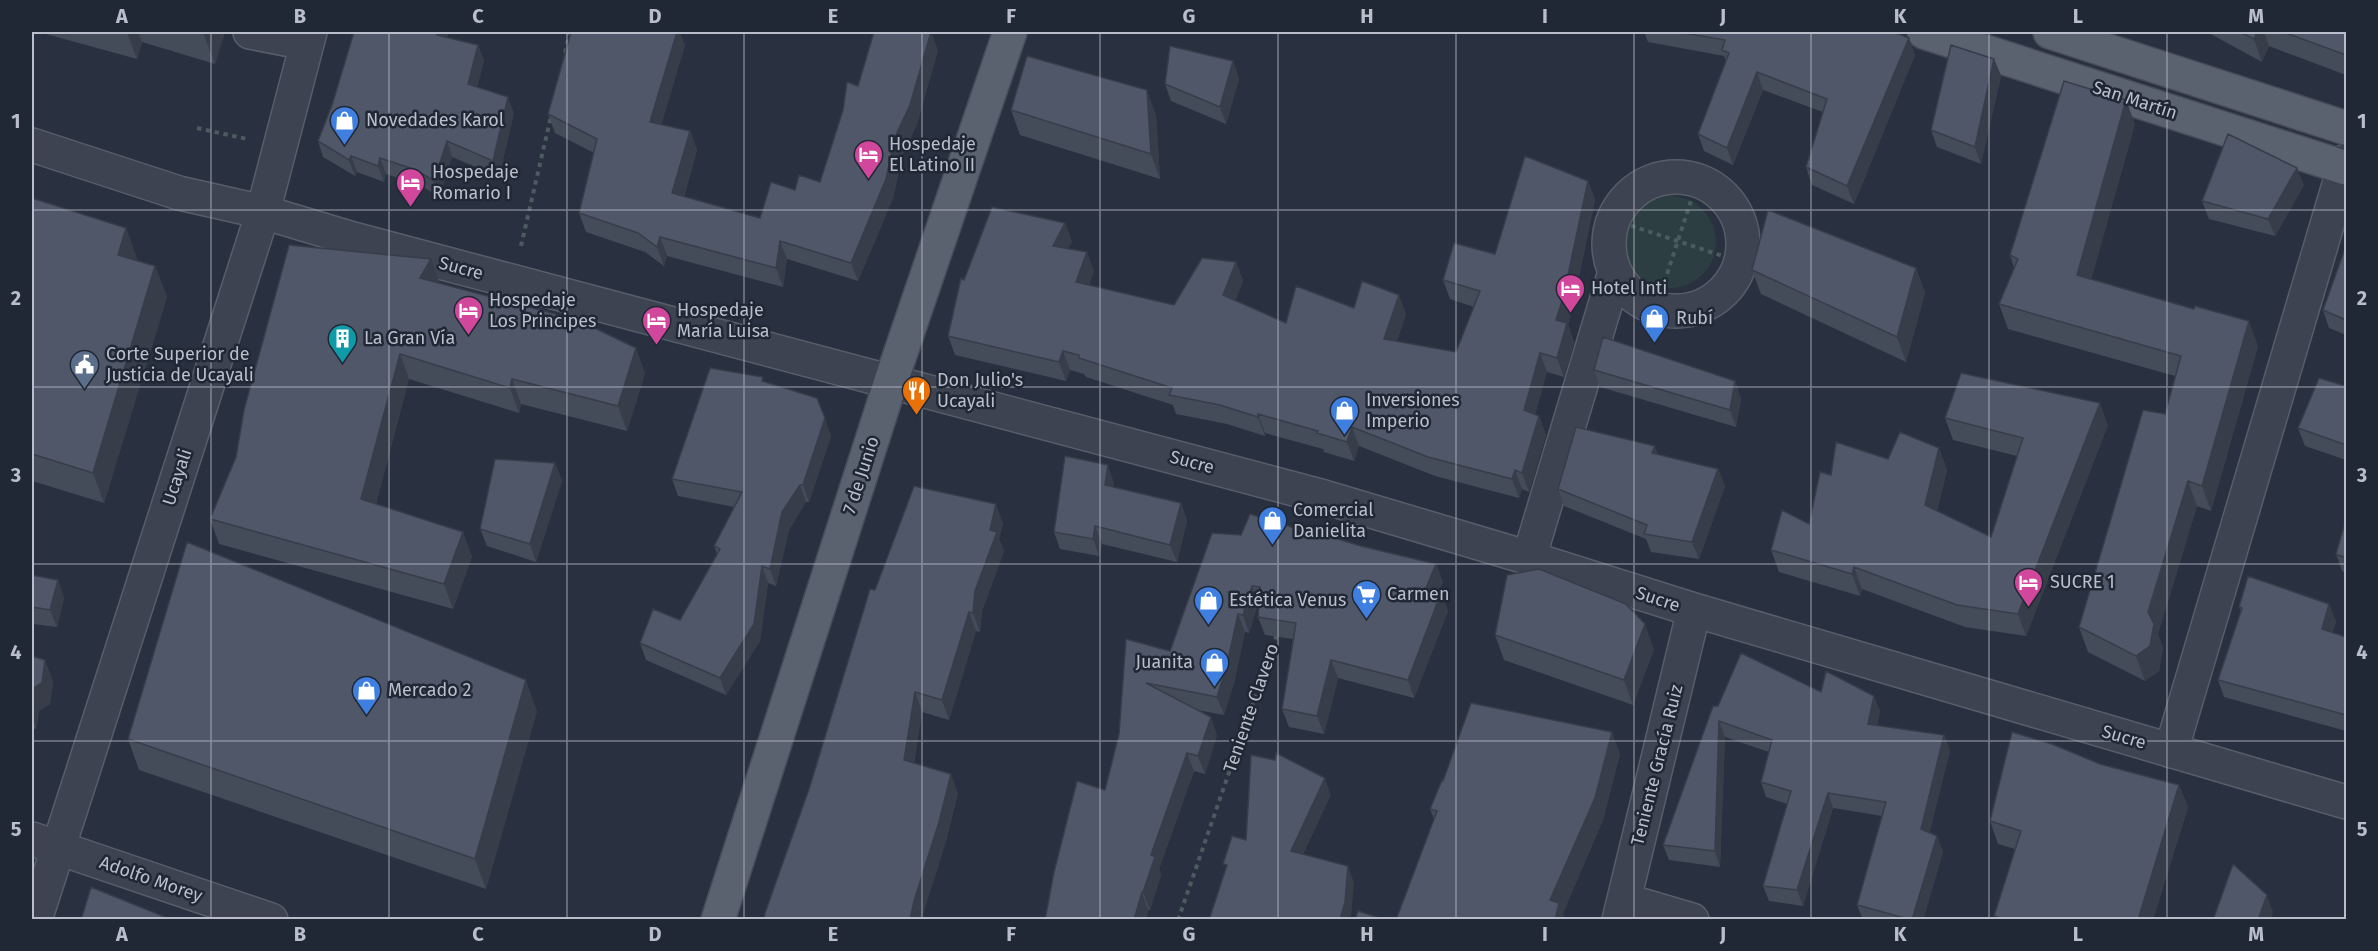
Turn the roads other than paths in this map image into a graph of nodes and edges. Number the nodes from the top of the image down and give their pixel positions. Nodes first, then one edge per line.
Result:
1 (250, 32) edge
2 (1010, 32) edge
3 (1924, 32) edge
4 (2050, 32) edge
5 (308, 37) edge
6 (2346, 128) edge
7 (32, 145) edge
8 (2346, 166) edge
9 (263, 212) junction
10 (1615, 272) junction
11 (891, 381) junction
12 (1529, 558) junction
13 (1694, 610) junction
14 (2171, 751) junction
15 (2346, 802) edge
16 (44, 843) edge
17 (1622, 910) edge
18 (35, 920) edge
19 (271, 920) edge
20 (718, 920) edge
21 (1692, 920) edge

1 - 5 street
2 - 11 main road, 7 de Junio
3 - 8 main road, San Martín
4 - 6 main road
5 - 9 street, Ucayali
7 - 9 street, Sucre
8 - 14 street
9 - 11 street, Sucre
9 - 16 street, Ucayali
10 - 10 street
10 - 12 street
11 - 12 street, Sucre
11 - 20 main road, 7 de Junio
12 - 13 street, Sucre
13 - 14 street, Sucre
13 - 17 street, Teniente Gracía Ruiz
14 - 15 street, Sucre
16 - 18 street, Ucayali
16 - 19 street, Adolfo Morey
17 - 21 street

